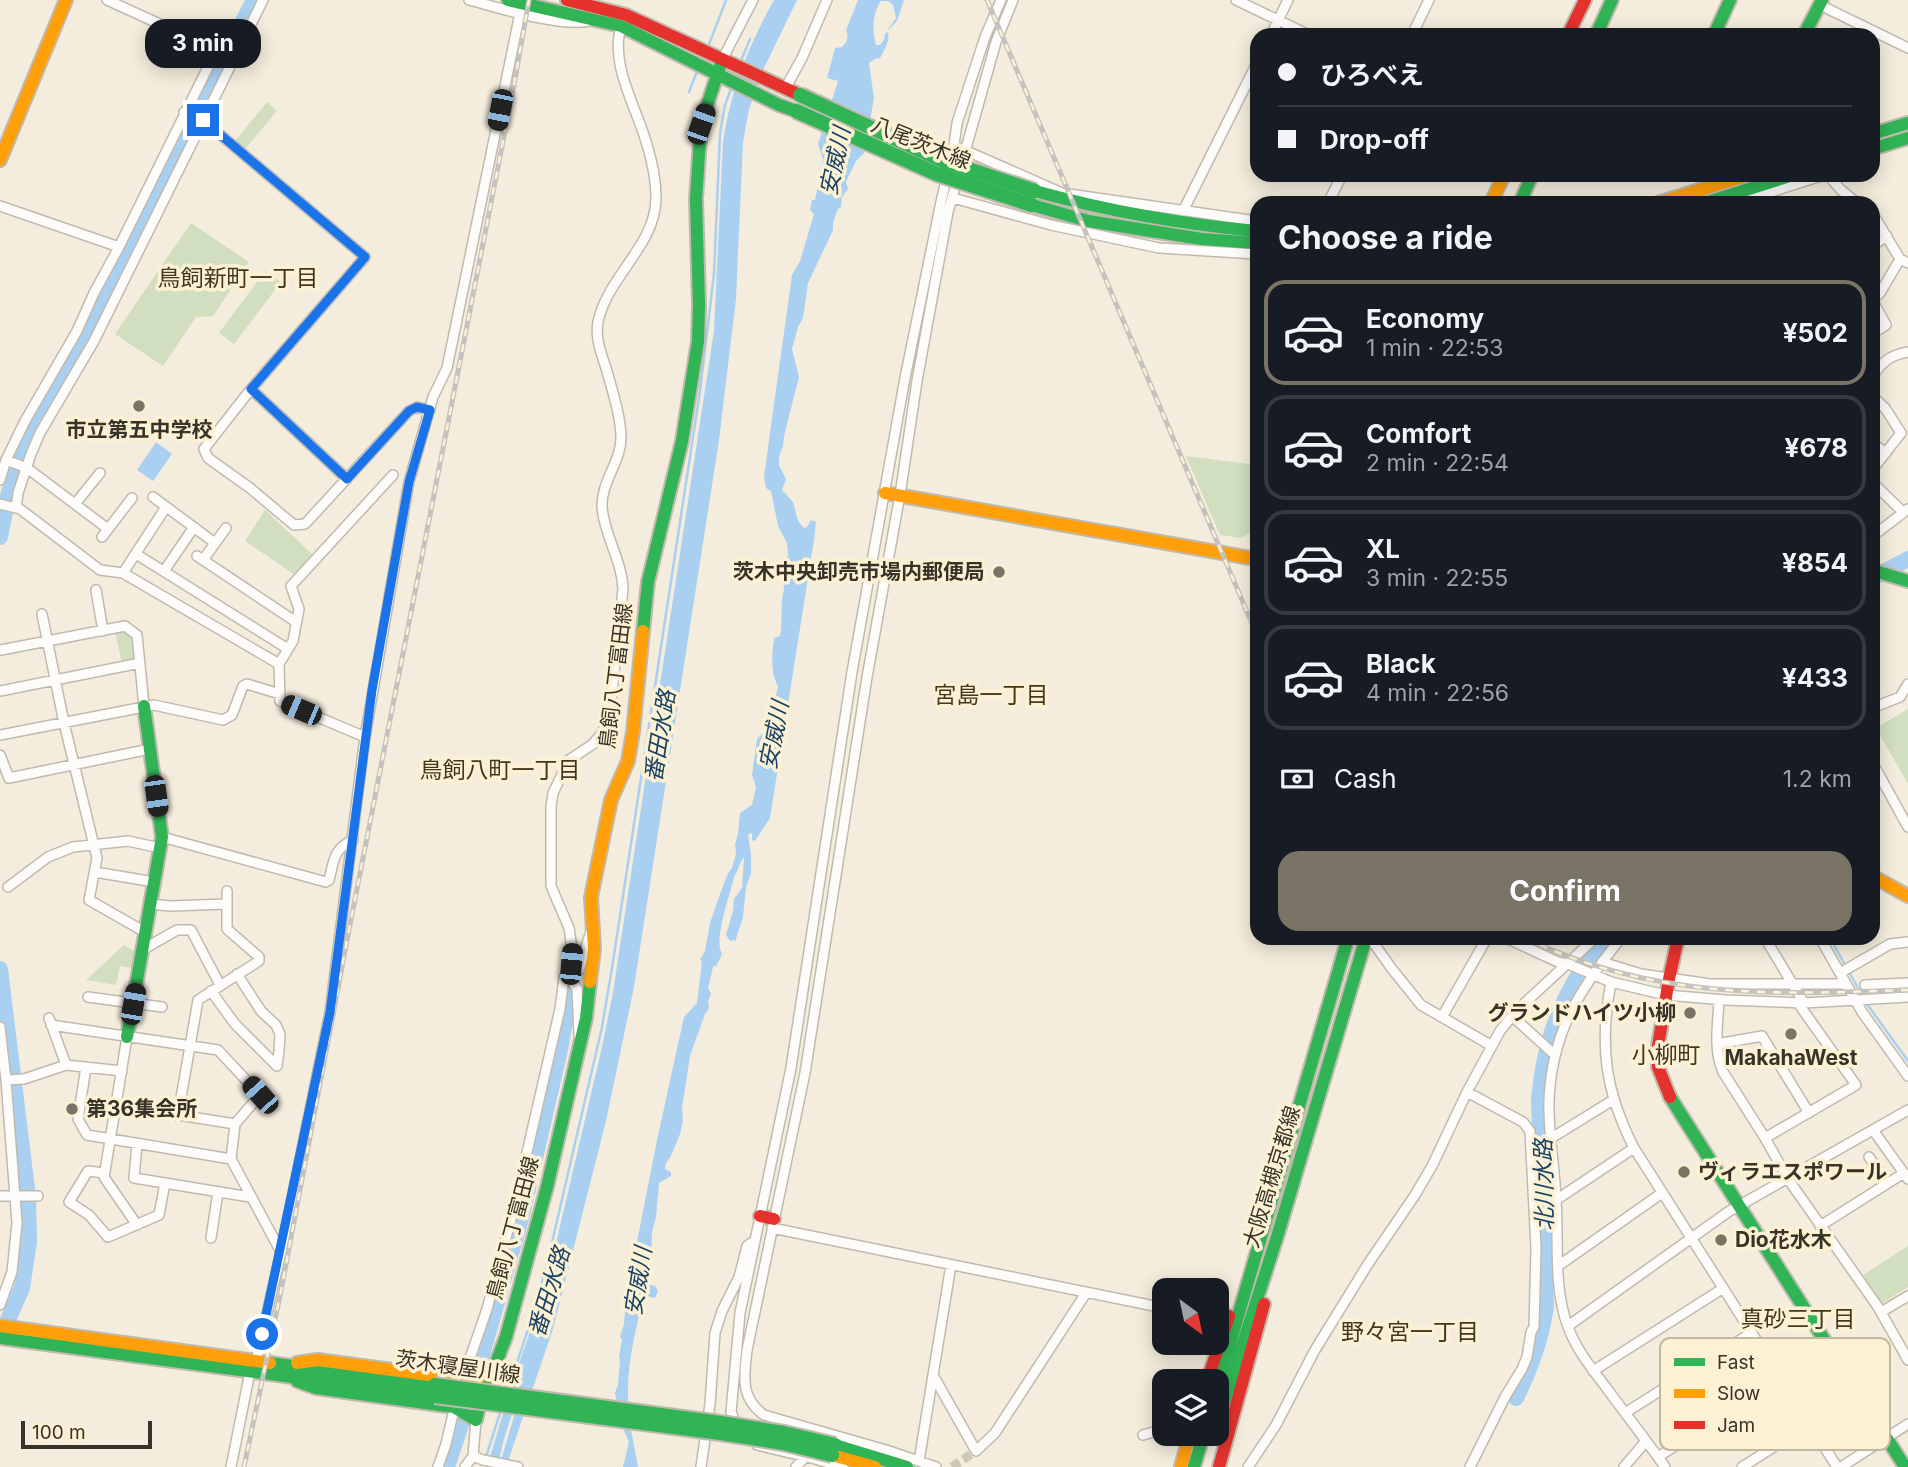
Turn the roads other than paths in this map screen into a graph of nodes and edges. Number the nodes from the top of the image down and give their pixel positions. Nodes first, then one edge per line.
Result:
1 (66, 0) edge
2 (107, 0) edge
3 (262, 0) edge
4 (469, 0) edge
5 (508, 0) edge
6 (567, 0) edge
7 (753, 0) edge
8 (827, 0) edge
9 (1001, 0) edge
10 (1013, 0) edge
11 (1236, 0) edge
12 (1289, 0) edge
13 (1429, 0) edge
14 (1585, 0) edge
15 (1612, 0) edge
16 (1730, 0) edge
17 (1821, 3) edge
18 (520, 13) junction
19 (597, 20) junction
20 (623, 20) junction
21 (1279, 20) junction
22 (1275, 28) edge
23 (1295, 28) edge
24 (1415, 28) edge
25 (1572, 28) edge
26 (1599, 28) edge
27 (1717, 28) edge
28 (1808, 28) edge
29 (1869, 28) edge
30 (1880, 34) edge
31 (1908, 48) edge
32 (720, 67) junction
33 (1250, 77) edge
34 (779, 86) junction
35 (184, 112) junction
36 (203, 120) junction
37 (1908, 123) edge
38 (1880, 132) edge
39 (1908, 138) edge
40 (954, 145) junction
41 (1880, 147) edge
42 (966, 150) junction
43 (0, 160) edge
44 (1726, 182) edge
45 (1771, 182) edge
46 (1804, 182) edge
47 (1833, 182) edge
48 (1680, 196) edge
49 (1727, 196) edge
50 (1759, 196) edge
51 (1849, 196) edge
52 (953, 198) junction
53 (1033, 198) junction
54 (0, 206) edge
55 (1183, 211) junction
56 (1880, 226) edge
57 (1250, 229) edge
58 (1250, 230) edge
59 (1886, 236) junction
60 (1880, 240) edge
61 (120, 247) junction
62 (1908, 247) edge
63 (1250, 254) edge
64 (1902, 259) edge
65 (1880, 292) edge
66 (78, 331) junction
67 (94, 341) junction
68 (1908, 352) edge
69 (1880, 367) edge
70 (251, 389) junction
71 (1880, 403) edge
72 (430, 410) junction
73 (1880, 449) edge
74 (1885, 453) junction
75 (6, 460) junction
76 (1880, 460) edge
77 (27, 468) junction
78 (100, 473) dead end
79 (393, 475) dead end
80 (347, 479) junction
81 (0, 480) edge
82 (1880, 489) edge
83 (885, 493) junction
84 (900, 495) junction
85 (153, 497) dead end
86 (132, 498) dead end
87 (1, 505) edge
88 (75, 505) junction
89 (14, 508) junction
90 (166, 508) junction
91 (1905, 511) edge
92 (194, 527) junction
93 (226, 528) dead end
94 (1880, 531) edge
95 (215, 543) junction
96 (135, 554) junction
97 (1250, 558) edge
98 (164, 572) junction
99 (1880, 572) edge
100 (123, 573) junction
101 (1908, 581) edge
102 (96, 590) dead end
103 (43, 614) dead end
104 (296, 622) junction
105 (103, 631) junction
106 (49, 642) junction
107 (2, 647) edge
108 (288, 649) junction
109 (0, 661) edge
110 (139, 663) junction
111 (279, 664) junction
112 (56, 681) junction
113 (1908, 684) edge
114 (0, 691) edge
115 (280, 694) junction
116 (1880, 705) edge
117 (144, 706) junction
118 (64, 723) junction
119 (0, 736) edge
120 (365, 737) junction
121 (150, 749) junction
122 (0, 755) edge
123 (74, 765) junction
124 (1880, 776) edge
125 (1908, 827) edge
126 (353, 840) junction
127 (161, 842) junction
128 (94, 844) junction
129 (94, 872) junction
130 (1880, 880) edge
131 (154, 882) junction
132 (8, 887) dead end
133 (227, 891) dead end
134 (1908, 896) edge
135 (150, 904) junction
136 (227, 904) junction
137 (593, 926) junction
138 (145, 932) junction
139 (1908, 942) edge
140 (1346, 945) edge
141 (1366, 945) edge
142 (1373, 945) edge
143 (1484, 945) edge
144 (1521, 945) edge
145 (1588, 945) edge
146 (1615, 945) edge
147 (1676, 945) edge
148 (1769, 945) edge
149 (1824, 945) edge
150 (142, 950) junction
151 (1602, 962) junction
152 (1568, 964) junction
153 (1841, 973) junction
154 (237, 974) junction
155 (1593, 974) junction
156 (570, 978) junction
157 (1669, 979) junction
158 (1611, 982) junction
159 (1908, 983) edge
160 (1846, 984) junction
161 (1793, 985) junction
162 (1865, 985) dead end
163 (216, 988) junction
164 (1666, 995) junction
165 (89, 996) dead end
166 (1908, 997) edge
167 (1856, 999) junction
168 (1719, 1000) junction
169 (1801, 1003) junction
170 (133, 1004) junction
171 (162, 1007) dead end
172 (1512, 1016) junction
173 (1442, 1017) junction
174 (0, 1027) edge
175 (127, 1037) junction
176 (1717, 1044) junction
177 (190, 1046) junction
178 (1492, 1046) junction
179 (579, 1048) junction
180 (1553, 1053) junction
181 (66, 1065) junction
182 (86, 1067) junction
183 (122, 1071) junction
184 (1908, 1076) edge
185 (6, 1080) junction
186 (1467, 1092) junction
187 (1613, 1100) junction
188 (116, 1105) junction
189 (1908, 1110) edge
190 (1809, 1113) junction
191 (178, 1115) junction
192 (5, 1119) edge
193 (234, 1124) junction
194 (1873, 1130) junction
195 (1765, 1138) junction
196 (1550, 1139) junction
197 (110, 1140) junction
198 (137, 1144) junction
199 (1634, 1148) junction
200 (1869, 1157) dead end
201 (231, 1159) junction
202 (104, 1173) junction
203 (1906, 1176) edge
204 (1788, 1179) junction
205 (165, 1183) junction
206 (1887, 1183) junction
207 (218, 1192) junction
208 (1662, 1193) junction
209 (0, 1196) edge
210 (250, 1196) junction
211 (27, 1197) junction
212 (1556, 1199) junction
213 (1739, 1206) junction
214 (769, 1221) junction
215 (137, 1226) junction
216 (1820, 1226) junction
217 (1263, 1228) junction
218 (1278, 1234) junction
219 (211, 1238) dead end
220 (1691, 1238) junction
221 (754, 1241) junction
222 (281, 1252) junction
223 (951, 1265) junction
224 (1558, 1266) junction
225 (1723, 1289) junction
226 (1086, 1293) junction
227 (1908, 1296) edge
228 (1229, 1302) edge
229 (0, 1305) edge
230 (1152, 1306) edge
231 (1881, 1312) junction
232 (1568, 1326) junction
233 (4, 1332) edge
234 (1751, 1334) junction
235 (1745, 1338) edge
236 (1754, 1338) edge
237 (1823, 1338) edge
238 (1908, 1360) edge
239 (253, 1367) junction
240 (1223, 1369) edge
241 (286, 1370) junction
242 (1593, 1371) junction
243 (490, 1373) junction
244 (933, 1375) junction
245 (464, 1379) junction
246 (1229, 1386) edge
247 (437, 1391) junction
248 (1660, 1391) edge
249 (457, 1408) junction
250 (1625, 1413) junction
251 (764, 1415) junction
252 (475, 1419) junction
253 (1908, 1424) edge
254 (1152, 1432) edge
255 (1143, 1435) dead end
256 (1890, 1435) edge
257 (743, 1438) junction
258 (1646, 1441) junction
259 (1890, 1444) edge
260 (1187, 1446) edge
261 (1200, 1446) edge
262 (1210, 1446) edge
263 (833, 1450) junction
264 (1669, 1450) edge
265 (1769, 1450) edge
266 (1828, 1450) edge
267 (1867, 1450) edge
268 (473, 1456) junction
269 (806, 1456) junction
270 (1658, 1457) junction
271 (913, 1464) edge
272 (514, 1466) edge
273 (232, 1467) edge
274 (438, 1467) edge
275 (465, 1467) edge
276 (701, 1467) edge
277 (796, 1467) edge
278 (843, 1467) edge
279 (875, 1467) edge
280 (936, 1467) edge
281 (1181, 1467) edge
282 (1194, 1467) edge
283 (1204, 1467) edge
284 (1219, 1467) edge
285 (1248, 1467) edge
286 (1470, 1467) edge
287 (1624, 1467) edge
288 (1665, 1467) edge
289 (1742, 1467) edge
290 (1839, 1467) edge
291 (1905, 1467) edge

1 - 43 main road
2 - 35 street
3 - 36 street
4 - 18 street
5 - 19 main road, 八尾茨木線
6 - 20 main road, 八尾茨木線
7 - 32 street
8 - 34 street
9 - 40 street
10 - 42 street
11 - 21 street
12 - 21 street
13 - 24 street
14 - 25 main road
15 - 26 main road
16 - 27 main road
17 - 28 main road
17 - 29 street
18 - 19 street
18 - 72 street
19 - 20 main road, 八尾茨木線
20 - 32 main road, 八尾茨木線
20 - 156 street
21 - 22 street
21 - 23 street
30 - 31 street
32 - 34 main road, 八尾茨木線
32 - 53 main road, 八尾茨木線, bridge
32 - 137 main road, 鳥飼八丁富田線
33 - 55 street
34 - 53 main road, 八尾茨木線, bridge
35 - 36 street
35 - 61 street
36 - 67 street
36 - 70 street
37 - 38 main road
39 - 41 main road
40 - 42 street
40 - 83 street
42 - 52 street
42 - 55 street
44 - 48 main road
45 - 49 main road
46 - 50 street
47 - 51 street
52 - 63 street
52 - 84 street
53 - 58 main road, 八尾茨木線
54 - 61 street
55 - 57 street
56 - 59 street
59 - 60 street
59 - 64 street
61 - 66 street
62 - 64 street
64 - 65 street
66 - 67 street
66 - 75 street
67 - 77 street
68 - 69 street
70 - 80 street
70 - 80 street
71 - 74 street
72 - 80 street
72 - 120 street
73 - 74 street
74 - 76 street
75 - 77 street
75 - 81 street
77 - 88 street
77 - 89 street
78 - 88 street
79 - 104 street
82 - 91 street
83 - 84 main road
83 - 214 street
84 - 97 main road
84 - 214 street
85 - 90 street
86 - 88 street
87 - 89 street
89 - 100 street
90 - 92 street
90 - 96 street
91 - 94 street
92 - 95 street
92 - 98 street
93 - 95 street
95 - 104 street
96 - 98 street
96 - 100 street
98 - 108 street
99 - 101 main road
100 - 111 street
102 - 105 street
103 - 106 street
104 - 108 street
105 - 106 street
105 - 110 street
106 - 107 street
106 - 112 street
107 - 109 street
108 - 111 street
110 - 112 street
110 - 117 street
111 - 115 street
112 - 114 street
112 - 118 street
113 - 116 street
115 - 117 street
115 - 120 street
117 - 118 street
117 - 121 main road
118 - 119 street
118 - 123 street
120 - 126 street
121 - 123 street
121 - 127 main road
122 - 123 street
123 - 128 street
124 - 125 street
126 - 127 street
126 - 222 street
127 - 128 street
127 - 131 main road
128 - 129 street
128 - 132 street
129 - 131 street
129 - 138 street
130 - 134 main road
131 - 135 main road
133 - 136 street
135 - 136 street
135 - 138 main road
136 - 154 street
137 - 156 street
137 - 179 main road, 鳥飼八丁富田線
138 - 150 main road
139 - 153 street
140 - 217 main road, 大阪高槻京都線
141 - 218 main road, 大阪高槻京都線
142 - 173 street
143 - 173 street
144 - 152 street
145 - 152 street
146 - 151 street
147 - 157 main road
148 - 161 street
149 - 153 street
150 - 163 street
150 - 170 main road
151 - 155 street
151 - 157 street
152 - 155 street
152 - 172 street
153 - 160 street
154 - 163 street
154 - 163 street
155 - 158 street
155 - 180 street
156 - 179 street
156 - 245 street
157 - 161 street
157 - 164 main road
158 - 164 street
158 - 187 street
159 - 162 street
160 - 161 street
160 - 167 street
161 - 169 street
163 - 177 street
164 - 168 street
164 - 213 main road
165 - 170 street
166 - 167 street
167 - 169 street
167 - 184 street
168 - 169 street
168 - 176 street
169 - 190 street
170 - 171 street
170 - 175 main road
172 - 178 street
172 - 180 street
173 - 178 street
174 - 185 street
175 - 177 street
175 - 181 street
175 - 183 street
176 - 190 street
176 - 195 street
177 - 191 street
177 - 193 street
178 - 186 street
179 - 243 main road, 鳥飼八丁富田線
180 - 196 street
181 - 182 street
181 - 185 street
182 - 183 street
182 - 197 street
183 - 188 street
185 - 192 street
186 - 285 street
186 - 286 street
187 - 196 street
187 - 199 street
188 - 191 street
188 - 197 street
189 - 194 street
190 - 195 street
191 - 193 street
192 - 211 street
193 - 201 street
194 - 203 street
194 - 204 street
195 - 204 street
196 - 212 street
197 - 198 street
197 - 202 street
198 - 201 street
198 - 205 street
199 - 208 street
199 - 212 street
200 - 206 street
201 - 210 street
202 - 215 street
202 - 215 street
203 - 206 street
204 - 213 street
204 - 216 street
205 - 207 street
205 - 215 street
206 - 216 street
207 - 210 street
207 - 219 street
208 - 220 street
208 - 224 street
209 - 211 street
210 - 222 street
211 - 229 street
212 - 224 street
213 - 220 street
213 - 237 main road
214 - 221 street
214 - 223 street
214 - 251 street
216 - 231 street
217 - 228 main road
217 - 240 main road, 大阪高槻京都線
218 - 246 main road, 大阪高槻京都線
218 - 284 main road
220 - 225 street
220 - 232 street
221 - 257 street
221 - 276 street
222 - 239 street
223 - 226 street
223 - 244 street
224 - 232 street
225 - 234 street
225 - 242 street
226 - 230 street
226 - 244 street
227 - 231 street
231 - 238 street
232 - 242 street
233 - 239 main road, 茨木寝屋川線
234 - 235 street
234 - 236 street
239 - 241 main road, 茨木寝屋川線
239 - 273 street
241 - 247 main road, 茨木寝屋川線
241 - 247 main road
242 - 250 street
243 - 245 main road
243 - 252 main road, 鳥飼八丁富田線
244 - 271 street
245 - 247 main road
245 - 249 street
247 - 249 main road
247 - 263 main road, 茨木寝屋川線, bridge
248 - 250 street
249 - 252 main road
249 - 274 street
250 - 258 street
251 - 257 street
251 - 271 street
252 - 268 street
253 - 256 street
254 - 255 street
257 - 269 street
258 - 270 street
258 - 287 street
259 - 291 main road
260 - 281 main road
261 - 282 main road
262 - 283 main road
263 - 271 main road, 茨木寝屋川線
263 - 279 main road, 茨木寝屋川線
264 - 270 street
265 - 289 street
266 - 290 street
267 - 290 street
268 - 272 street
268 - 275 street
269 - 277 street
269 - 278 street
270 - 288 street
271 - 280 street

